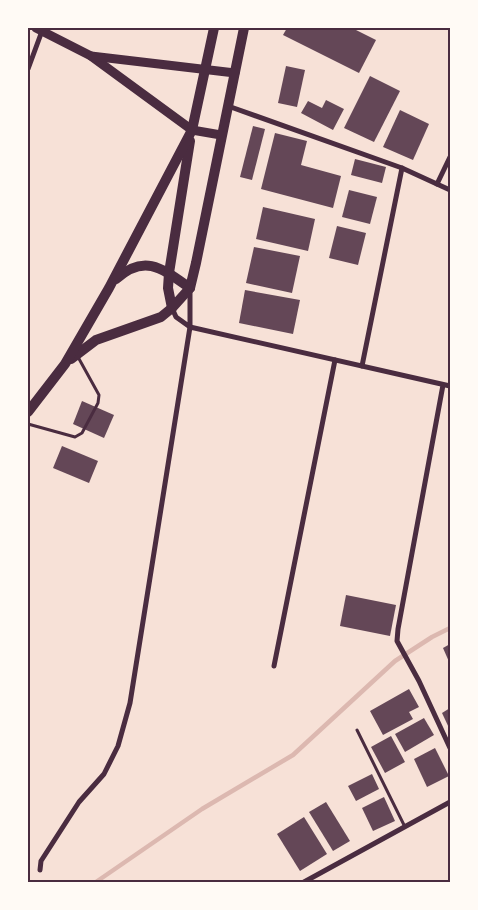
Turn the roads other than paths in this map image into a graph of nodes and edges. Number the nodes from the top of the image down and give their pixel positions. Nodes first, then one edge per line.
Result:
1 (214, 28) edge
2 (244, 28) edge
3 (39, 29) edge
4 (91, 56) junction
5 (28, 69) edge
6 (205, 70) junction
7 (235, 73) junction
8 (227, 106) junction
9 (192, 130) junction
10 (221, 135) junction
11 (450, 158) edge
12 (402, 168) junction
13 (437, 184) junction
14 (450, 190) edge
15 (169, 273) junction
16 (109, 288) junction
17 (190, 288) junction
18 (172, 308) junction
19 (190, 327) junction
20 (76, 354) junction
21 (335, 360) junction
22 (65, 364) junction
23 (362, 366) junction
24 (443, 385) junction
25 (450, 386) edge
26 (28, 412) edge
27 (28, 424) edge
28 (274, 666) dead end
29 (357, 730) dead end
30 (450, 748) edge
31 (450, 802) edge
32 (405, 827) junction
33 (40, 870) dead end
34 (304, 882) edge

1 - 6 main road
2 - 7 main road
3 - 4 street
3 - 5 street
4 - 6 street
4 - 9 street
6 - 7 street
6 - 9 main road
7 - 8 main road
8 - 10 main road
8 - 12 street
9 - 10 street
9 - 15 main road
9 - 16 main road
10 - 17 main road
11 - 13 street
12 - 13 street
12 - 23 street
13 - 14 street
15 - 16 main road
15 - 17 main road
15 - 18 main road
16 - 22 main road
17 - 18 main road
17 - 19 street
18 - 19 street
18 - 20 main road
19 - 21 street
19 - 33 street
20 - 22 main road
20 - 27 lane
21 - 23 street
21 - 28 street
22 - 26 main road
23 - 24 street
24 - 25 street
24 - 30 street
29 - 32 lane
31 - 32 street
32 - 34 street

